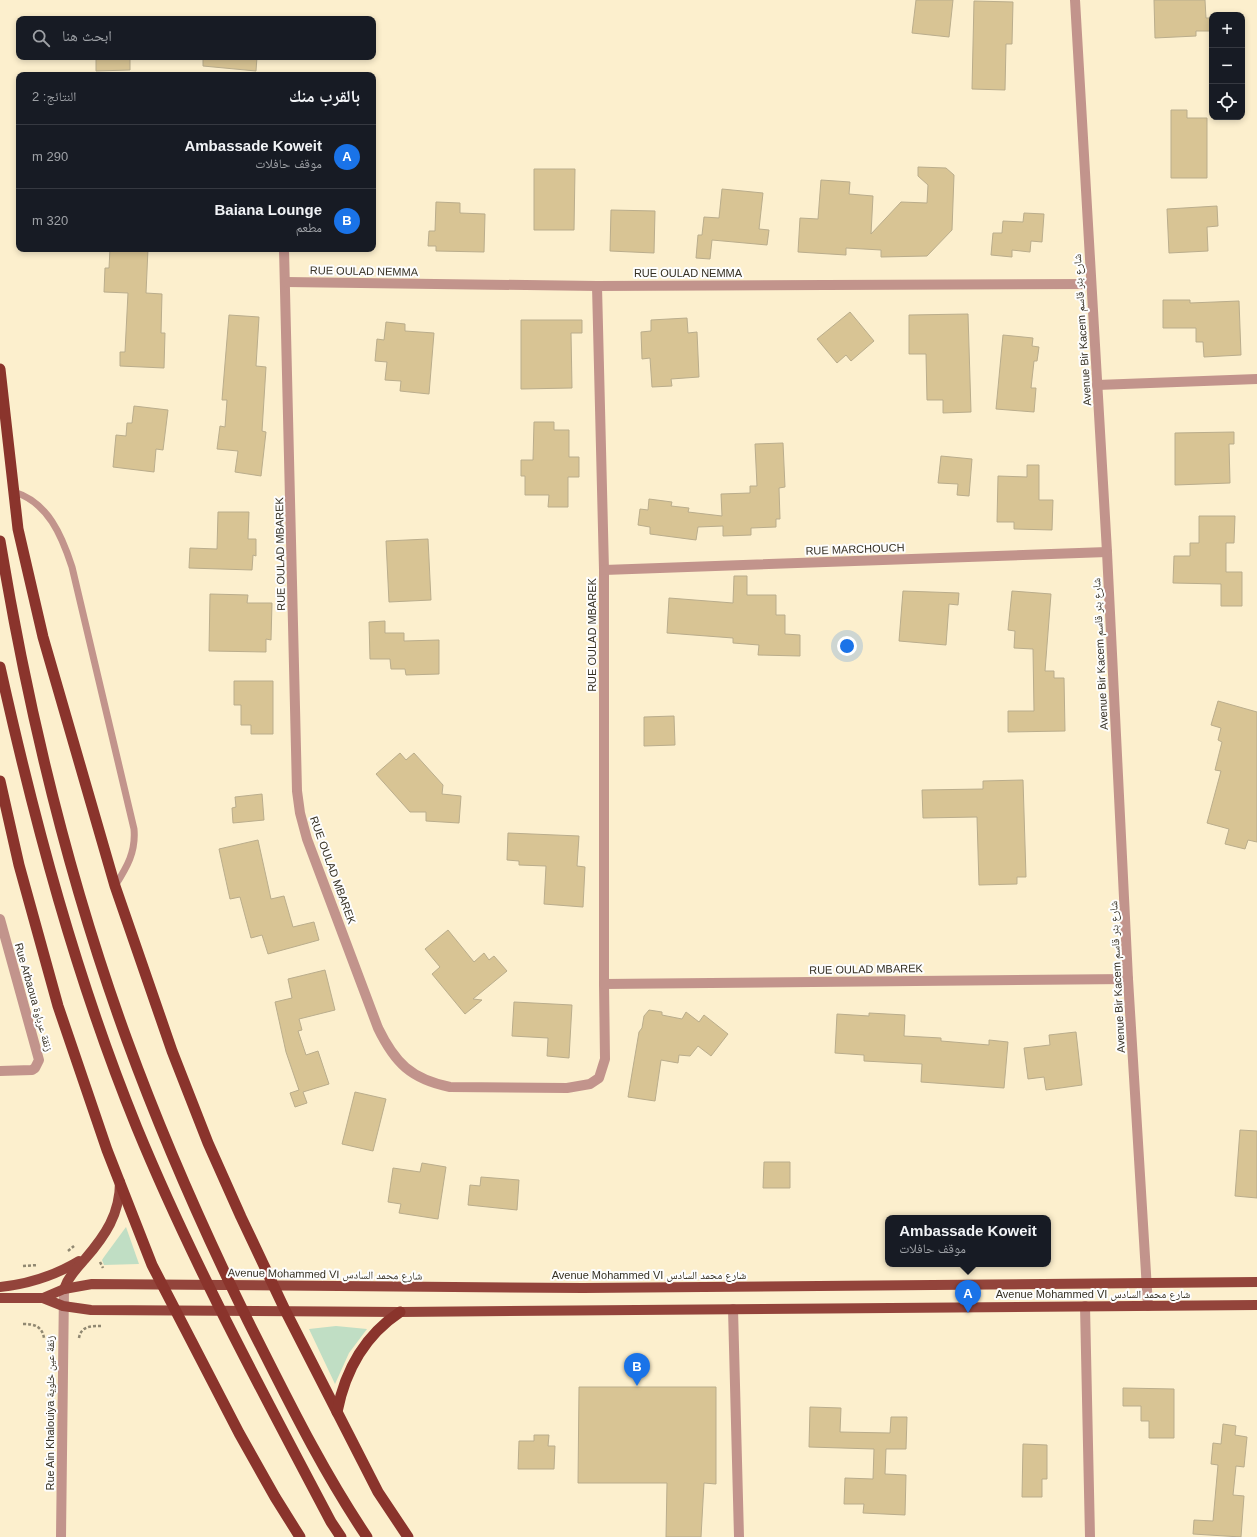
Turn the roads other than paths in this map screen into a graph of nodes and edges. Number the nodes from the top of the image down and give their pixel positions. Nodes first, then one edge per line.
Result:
1 (1075, 0) edge
2 (284, 252) edge
3 (286, 282) junction
4 (1090, 284) junction
5 (597, 286) junction
6 (0, 369) edge
7 (1257, 379) edge
8 (1097, 385) junction
9 (14, 492) junction
10 (0, 541) edge
11 (1106, 552) junction
12 (604, 570) junction
13 (0, 666) edge
14 (0, 780) edge
15 (116, 886) junction
16 (0, 920) edge
17 (1128, 978) junction
18 (604, 984) junction
19 (0, 1071) edge
20 (120, 1180) junction
21 (88, 1256) junction
22 (1257, 1282) edge
23 (1147, 1283) junction
24 (162, 1284) junction
25 (274, 1285) junction
26 (0, 1287) edge
27 (64, 1289) junction
28 (0, 1298) edge
29 (43, 1298) junction
30 (1257, 1305) edge
31 (63, 1306) junction
32 (1085, 1306) junction
33 (1148, 1306) junction
34 (733, 1309) junction
35 (174, 1310) junction
36 (285, 1310) junction
37 (400, 1312) junction
38 (336, 1412) junction
39 (61, 1537) edge
40 (300, 1537) edge
41 (341, 1537) edge
42 (367, 1537) edge
43 (408, 1537) edge
44 (739, 1537) edge
45 (1090, 1537) edge

1 - 4 street, Avenue Bir Kacem شارع بئر قاسم
2 - 3 street, RUE OULAD MBAREK
3 - 5 street, RUE OULAD NEMMA
3 - 18 street, RUE OULAD MBAREK
4 - 5 street, RUE OULAD NEMMA
4 - 8 street, Avenue Bir Kacem شارع بئر قاسم
5 - 12 street, RUE OULAD MBAREK
6 - 9 highway
7 - 8 street
8 - 11 street, Avenue Bir Kacem شارع بئر قاسم
9 - 15 highway
9 - 15 lane
10 - 42 highway
11 - 12 street, RUE MARCHOUCH
11 - 17 street, Avenue Bir Kacem شارع بئر قاسم
12 - 18 street, RUE OULAD MBAREK
13 - 41 highway
14 - 20 highway
15 - 25 highway
16 - 19 street, Rue Arbaoua زنقة عرباوة
17 - 18 street, RUE OULAD MBAREK
17 - 23 street, Avenue Bir Kacem شارع بئر قاسم
20 - 21 main road
20 - 24 highway
21 - 26 main road
21 - 27 main road
22 - 23 main road, Avenue Mohammed VI شارع محمد السادس
23 - 25 main road, Avenue Mohammed VI شارع محمد السادس
23 - 33 street, Avenue Bir Kacem شارع بئر قاسم
24 - 25 main road, Avenue Mohammed VI شارع محمد السادس
24 - 27 main road, Avenue Mohammed VI شارع محمد السادس
24 - 35 highway
25 - 36 highway
27 - 29 main road, Avenue Mohammed VI شارع محمد السادس
27 - 31 street, Rue Ain Khalouiya زنقة عين خلوية
28 - 29 main road, Avenue Mohammed VI شارع محمد السادس
29 - 31 main road, Avenue Mohammed VI شارع محمد السادس
30 - 33 main road, Avenue Mohammed VI شارع محمد السادس
31 - 35 main road, Avenue Mohammed VI شارع محمد السادس
31 - 39 street, Rue Ain Khalouiya زنقة عين خلوية
32 - 33 main road, Avenue Mohammed VI شارع محمد السادس
32 - 34 main road, Avenue Mohammed VI شارع محمد السادس
32 - 45 street
34 - 37 main road, Avenue Mohammed VI شارع محمد السادس
34 - 44 street
35 - 36 main road, Avenue Mohammed VI شارع محمد السادس
35 - 40 highway
36 - 37 main road, Avenue Mohammed VI شارع محمد السادس
36 - 38 highway
37 - 38 highway
38 - 43 highway

